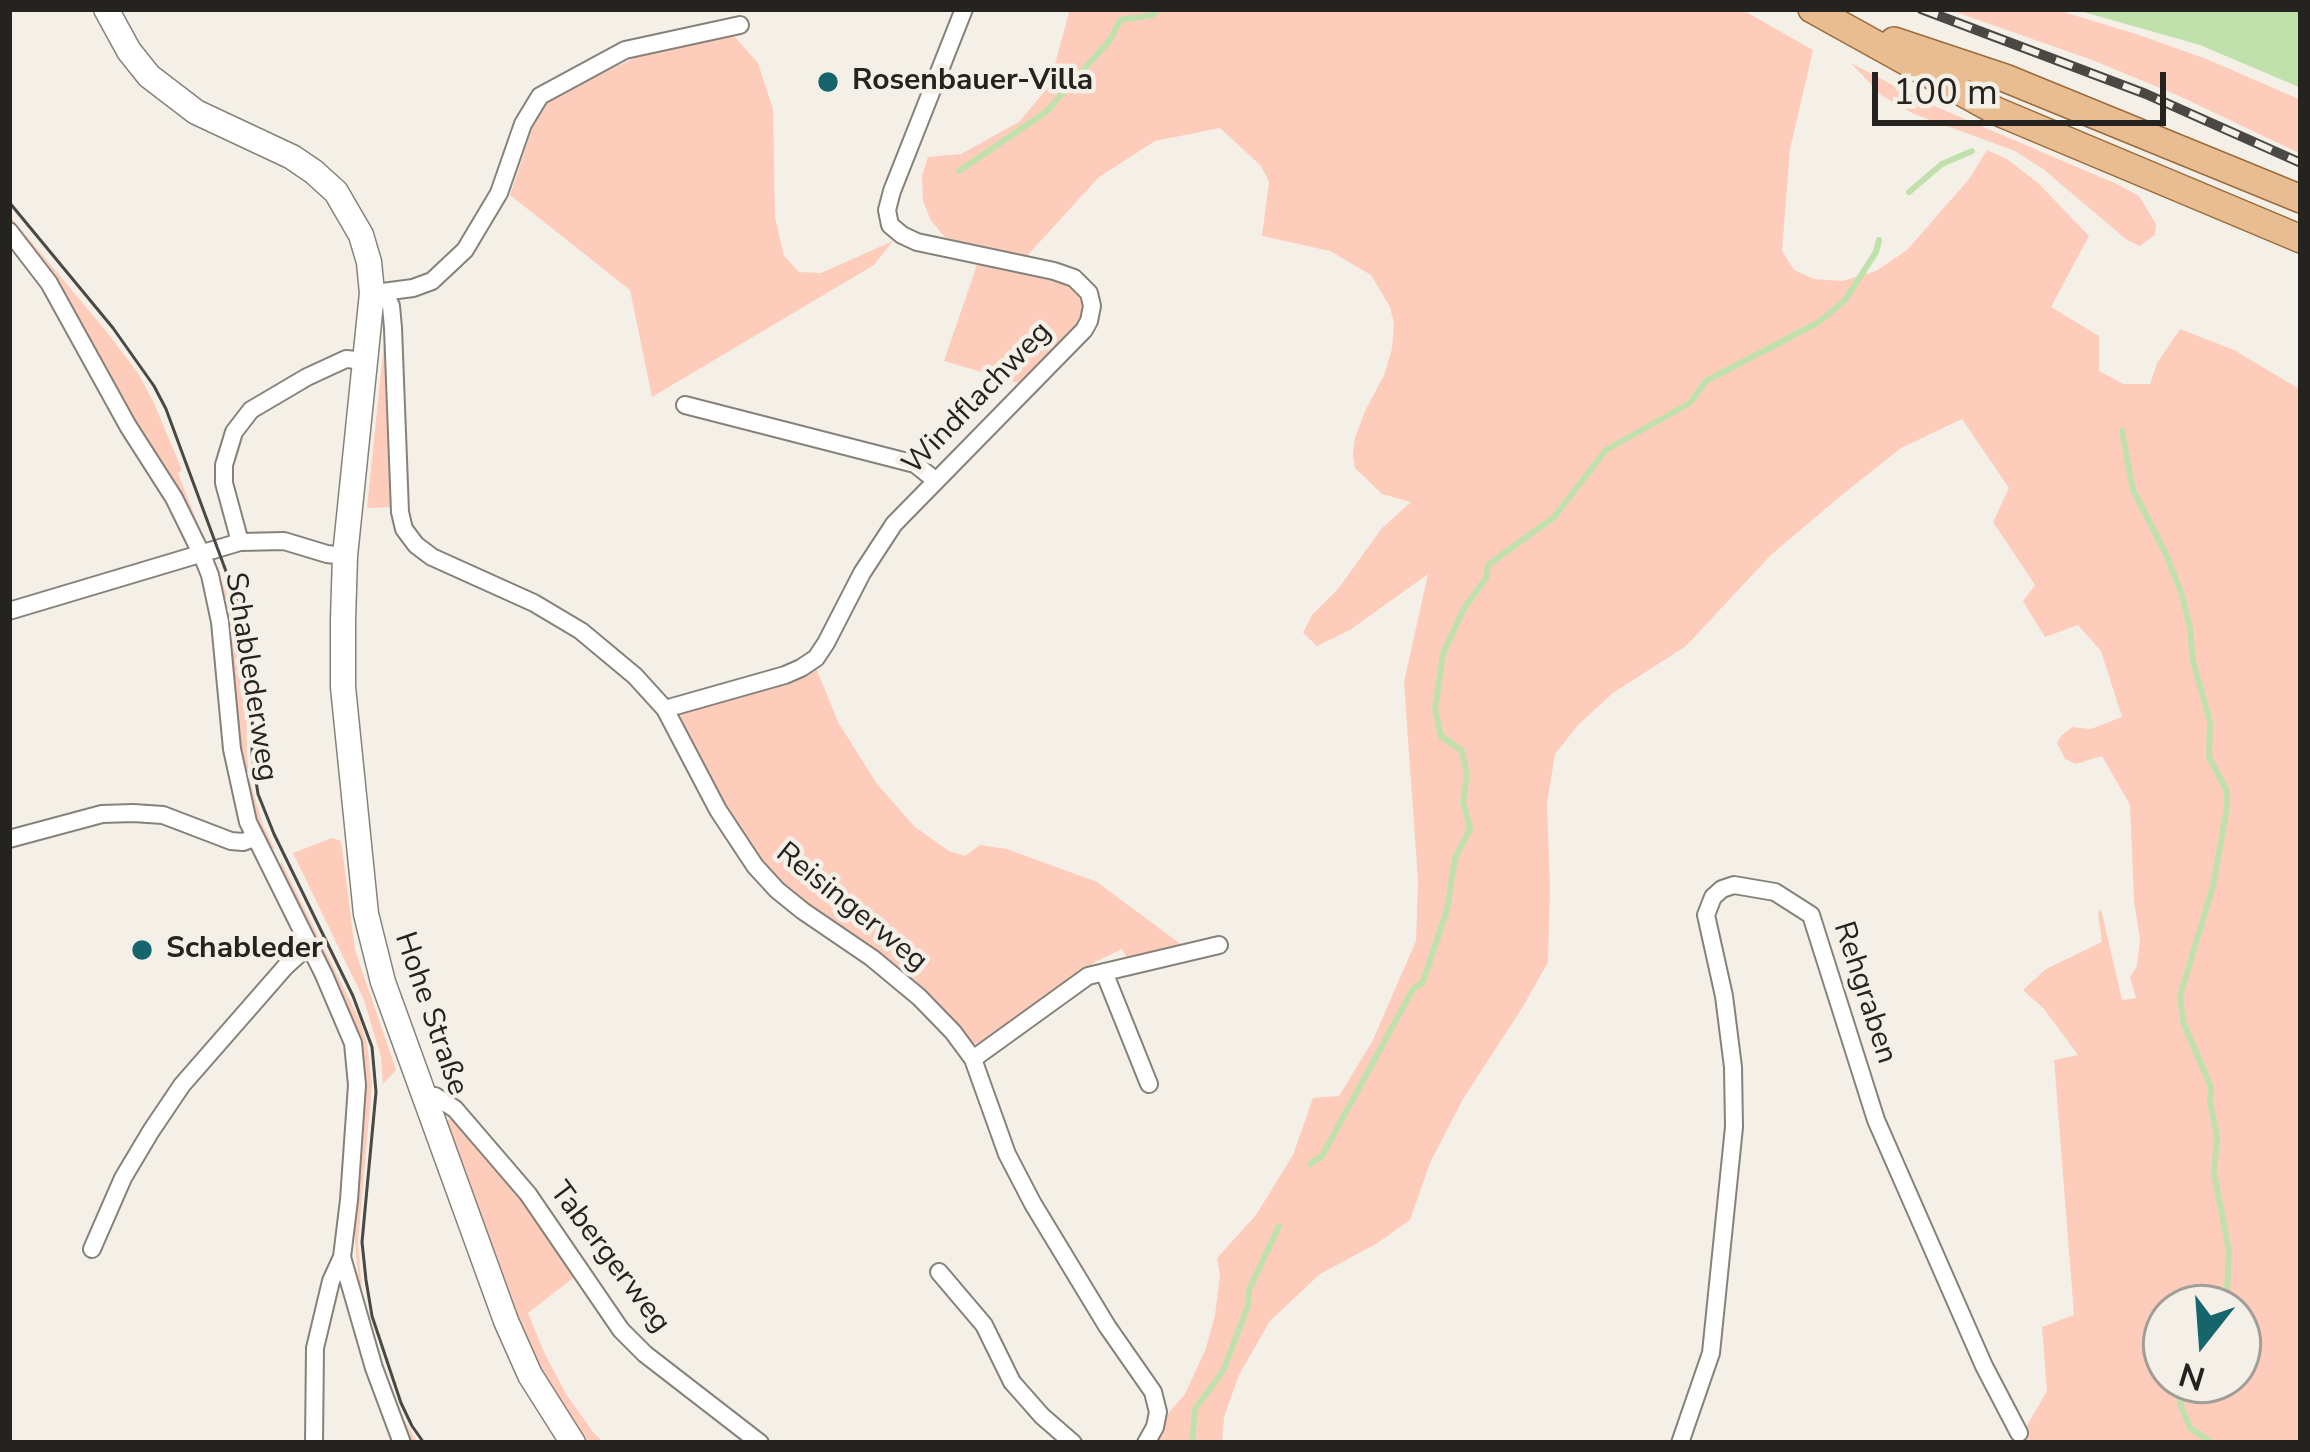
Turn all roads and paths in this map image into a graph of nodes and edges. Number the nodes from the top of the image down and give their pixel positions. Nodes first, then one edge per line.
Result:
1 (106, 9) edge
2 (964, 9) edge
3 (1822, 15) edge
4 (740, 25) dead end
5 (2301, 199) edge
6 (9, 231) edge
7 (2301, 239) edge
8 (379, 293) junction
9 (366, 361) junction
10 (685, 405) dead end
11 (935, 480) junction
12 (240, 542) junction
13 (202, 554) junction
14 (345, 556) junction
15 (9, 611) edge
16 (665, 709) junction
17 (254, 838) junction
18 (9, 839) edge
19 (309, 944) junction
20 (1219, 945) dead end
21 (1104, 972) junction
22 (973, 1059) junction
23 (1149, 1084) dead end
24 (427, 1098) junction
25 (92, 1249) dead end
26 (342, 1257) junction
27 (939, 1272) dead end
28 (2019, 1432) dead end
29 (314, 1443) edge
30 (402, 1443) edge
31 (573, 1443) edge
32 (760, 1443) edge
33 (1073, 1443) edge
34 (1146, 1443) edge
35 (1680, 1443) edge

1 - 8 main road, Hohe Straße
2 - 11 street, Windflachweg
3 - 5 main road
3 - 7 main road
4 - 8 street
6 - 13 street, Schablederweg
8 - 9 main road, Hohe Straße
8 - 16 street, Reisingerweg
9 - 12 street
9 - 14 main road, Hohe Straße
10 - 11 street
11 - 16 street, Windflachweg
12 - 13 street
12 - 14 street
13 - 15 street
13 - 17 street, Schablederweg
14 - 24 main road, Hohe Straße
16 - 22 street, Reisingerweg
17 - 18 street
17 - 19 street, Schablederweg
19 - 25 street
19 - 26 street, Schablederweg
20 - 21 street
21 - 22 street
21 - 23 street
22 - 34 street, Reisingerweg
24 - 31 main road, Hohe Straße
24 - 32 street, Tabergerweg
26 - 29 street, Schablederweg
26 - 30 street
27 - 33 street
28 - 35 street, Rehgraben

